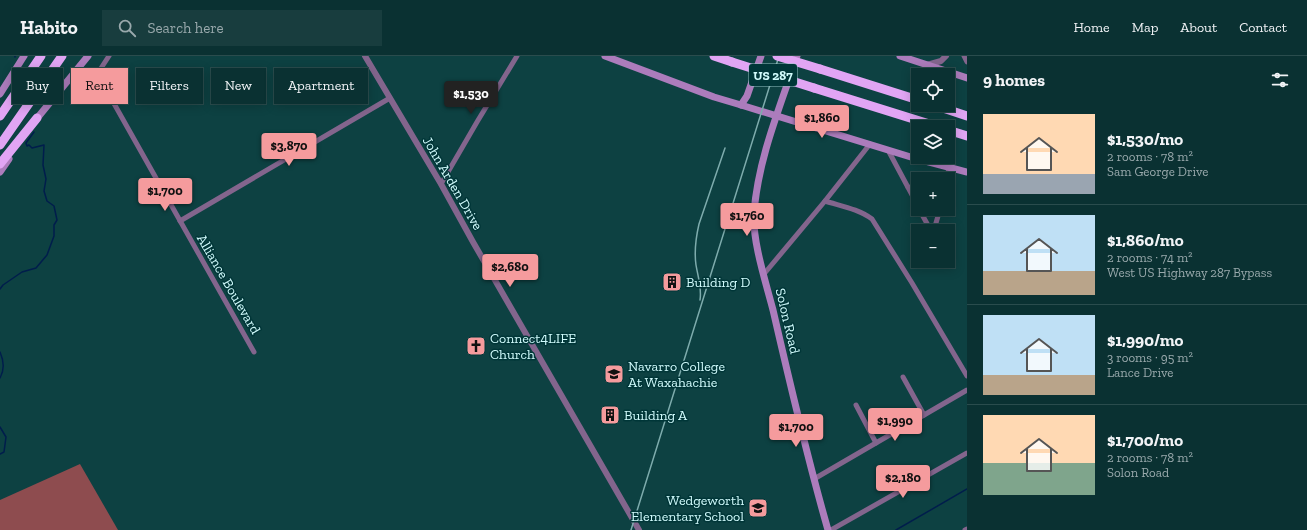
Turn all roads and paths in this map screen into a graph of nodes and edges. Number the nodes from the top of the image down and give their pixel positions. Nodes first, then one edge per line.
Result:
1 (24, 56) edge
2 (41, 56) edge
3 (62, 56) edge
4 (88, 56) edge
5 (109, 56) edge
6 (365, 56) edge
7 (518, 56) edge
8 (605, 56) edge
9 (714, 56) edge
10 (761, 56) edge
11 (776, 56) edge
12 (797, 56) edge
13 (900, 56) edge
14 (946, 56) edge
15 (964, 56) edge
16 (967, 62) edge
17 (928, 65) junction
18 (79, 68) edge
19 (101, 68) edge
20 (71, 78) edge
21 (967, 78) edge
22 (0, 94) edge
23 (390, 98) junction
24 (911, 98) edge
25 (114, 104) edge
26 (741, 105) junction
27 (955, 112) edge
28 (0, 116) edge
29 (778, 116) junction
30 (967, 116) edge
31 (37, 118) junction
32 (917, 120) edge
33 (955, 132) edge
34 (967, 136) edge
35 (870, 144) junction
36 (0, 145) edge
37 (888, 150) junction
38 (0, 164) edge
39 (949, 167) junction
40 (0, 172) edge
41 (948, 172) edge
42 (967, 172) edge
43 (441, 184) junction
44 (908, 187) junction
45 (911, 188) edge
46 (911, 193) edge
47 (826, 202) junction
48 (923, 216) edge
49 (938, 216) edge
50 (180, 221) junction
51 (764, 274) junction
52 (254, 352) dead end
53 (967, 376) edge
54 (903, 377) dead end
55 (967, 390) edge
56 (856, 405) dead end
57 (924, 415) junction
58 (876, 443) junction
59 (967, 453) edge
60 (814, 479) junction
61 (639, 530) edge
62 (828, 530) edge
63 (831, 530) edge

1 - 22 main road
2 - 28 highway
3 - 36 highway
4 - 18 main road
5 - 19 street
6 - 23 street, John Arden Drive
7 - 43 street
8 - 26 main road
9 - 32 highway, US 287, bridge
10 - 26 main road
11 - 24 highway, US 287, bridge
12 - 29 main road, Solon Road
13 - 17 main road
14 - 17 street
15 - 16 street
17 - 21 main road
20 - 31 main road
23 - 43 street, John Arden Drive
23 - 50 street
25 - 50 street, Alliance Boulevard
26 - 29 main road
27 - 30 highway
29 - 35 main road
29 - 51 main road, Solon Road
31 - 38 highway
31 - 40 main road
33 - 34 highway
35 - 37 main road
35 - 47 street
37 - 39 main road
37 - 44 street
39 - 41 street
39 - 42 main road
43 - 61 street, John Arden Drive
44 - 45 street
44 - 46 street
47 - 51 street
47 - 53 street
48 - 49 street
50 - 52 street, Alliance Boulevard
51 - 60 main road, Solon Road
54 - 57 street
55 - 57 street
56 - 58 street
57 - 58 street
58 - 60 street
59 - 63 street
60 - 62 main road, Solon Road

